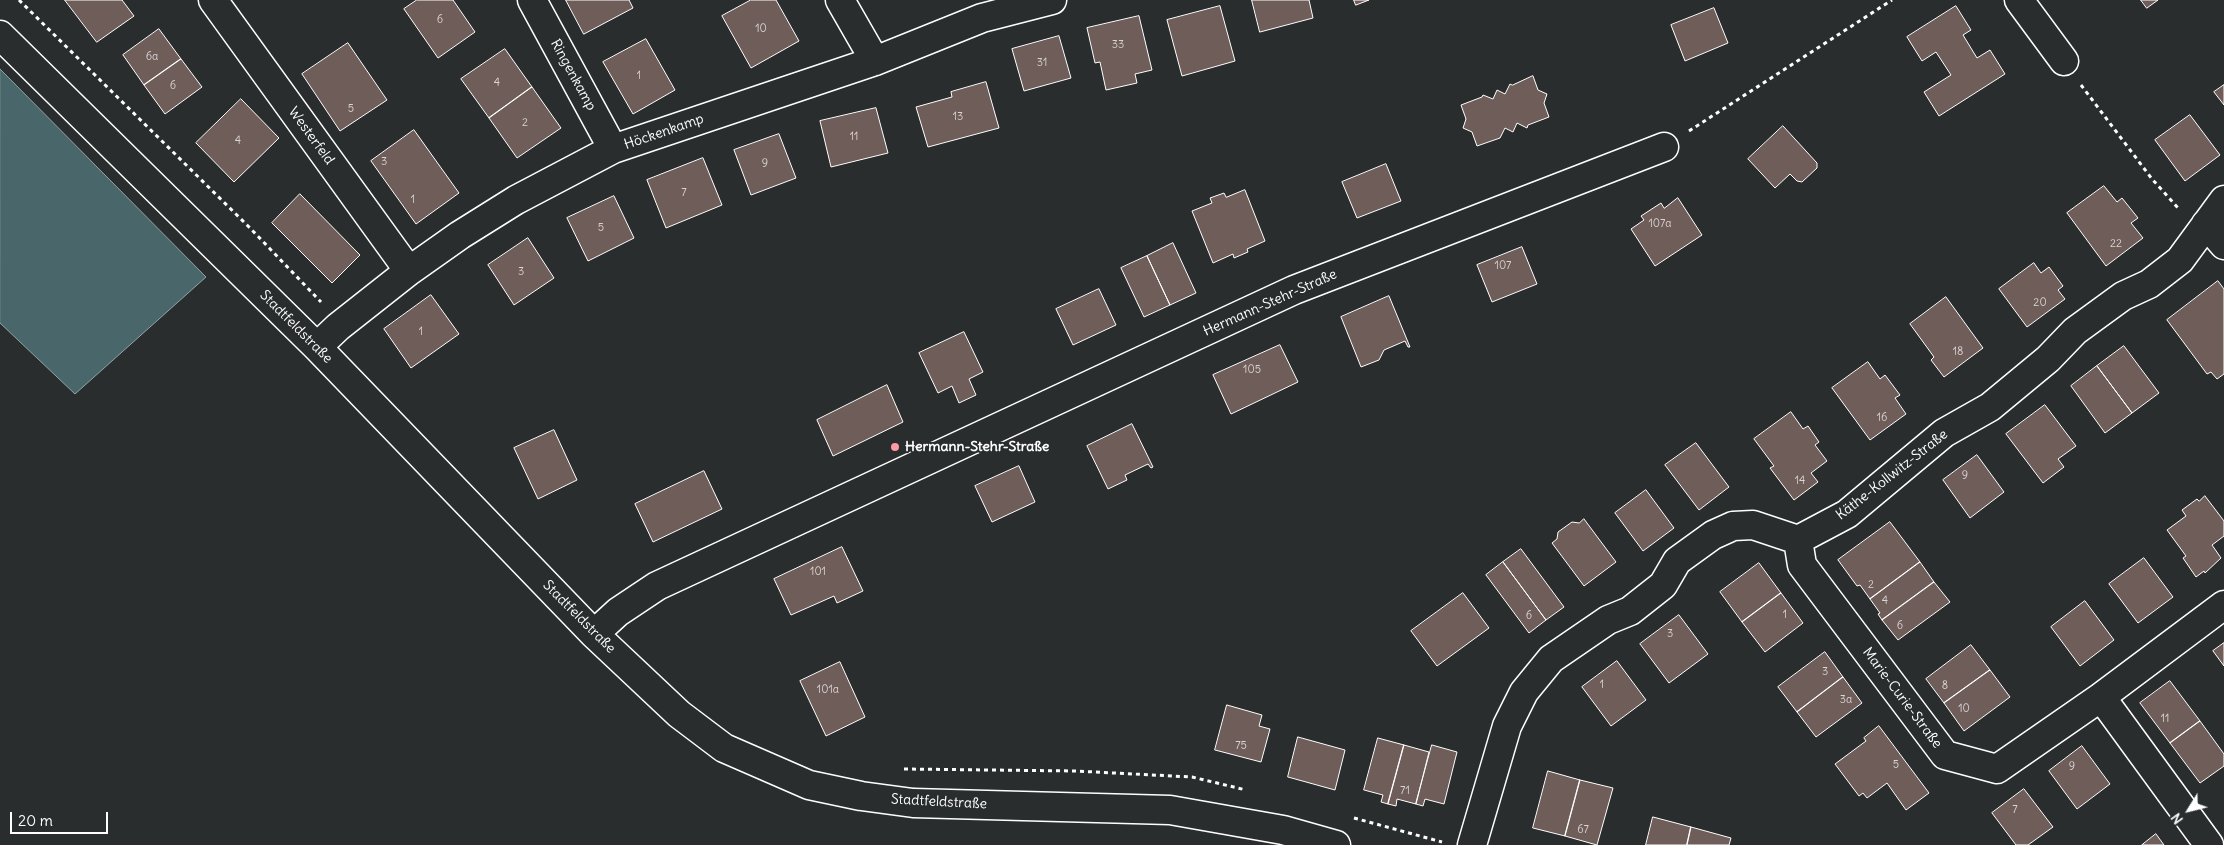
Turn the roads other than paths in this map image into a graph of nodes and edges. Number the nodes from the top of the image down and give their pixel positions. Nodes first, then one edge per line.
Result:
1 (213, 0) edge
2 (532, 0) edge
3 (840, 0) edge
4 (1052, 0) edge
5 (2018, 0) edge
6 (0, 35) edge
7 (2064, 60) road end
8 (875, 61) junction
9 (1664, 147) road end
10 (614, 149) junction
11 (2224, 200) edge
12 (2206, 224) junction
13 (2224, 245) edge
14 (410, 271) junction
15 (317, 347) junction
16 (1798, 540) junction
17 (2224, 605) edge
18 (594, 634) junction
19 (2100, 697) junction
20 (1336, 845) edge
21 (1472, 845) edge
22 (2209, 845) edge

1 - 14 street, Westerfeld
2 - 10 street, Ringenkamp
3 - 8 street
4 - 8 street, Höckenkamp
5 - 7 street
6 - 15 street, Stadtfeldstraße
8 - 10 street, Höckenkamp
9 - 18 street, Hermann-Stehr-Straße
10 - 14 street, Höckenkamp
11 - 12 street, Käthe-Kollwitz-Straße
12 - 13 street
12 - 16 street, Käthe-Kollwitz-Straße
14 - 15 street, Höckenkamp
15 - 18 street, Stadtfeldstraße
16 - 19 street, Marie-Curie-Straße
16 - 21 street
17 - 19 street, Marie-Curie-Straße
18 - 20 street, Stadtfeldstraße
19 - 22 street

